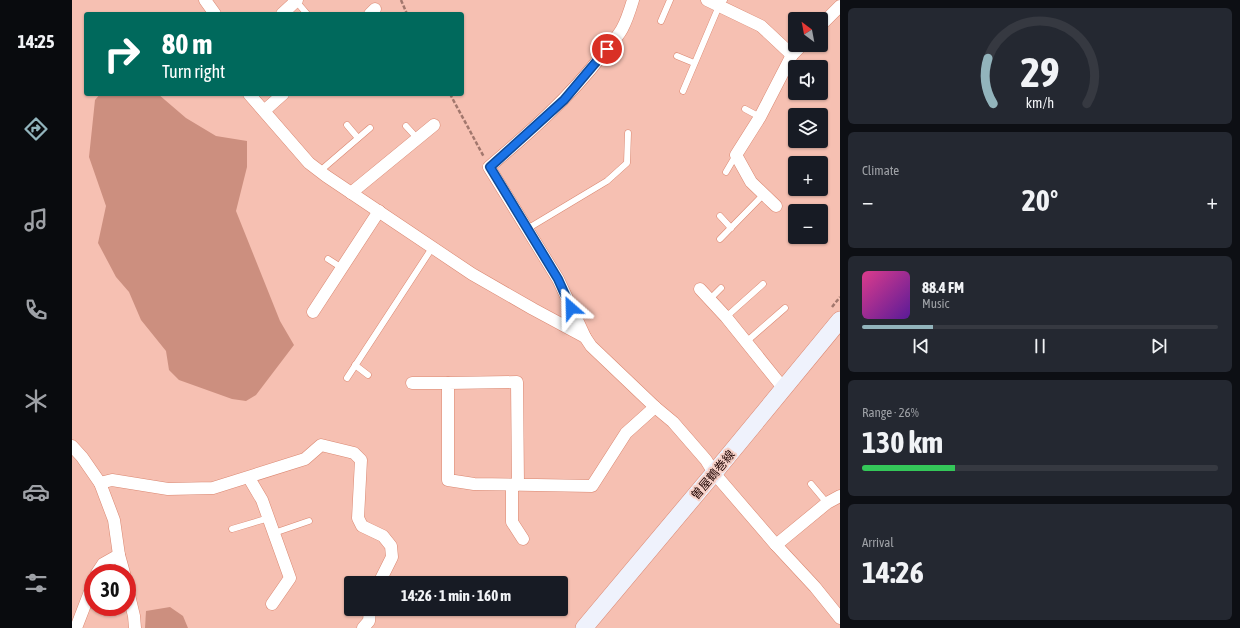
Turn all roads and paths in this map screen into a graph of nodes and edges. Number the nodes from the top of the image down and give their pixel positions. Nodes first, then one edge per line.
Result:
1 (205, 0) edge
2 (401, 0) edge
3 (633, 0) edge
4 (670, 0) edge
5 (707, 0) edge
6 (296, 1) edge
7 (721, 3) edge
8 (840, 6) edge
9 (213, 12) edge
10 (284, 12) edge
11 (305, 12) edge
12 (406, 12) edge
13 (828, 18) edge
14 (661, 21) dead end
15 (795, 52) edge
16 (792, 55) junction
17 (677, 56) dead end
18 (694, 63) junction
19 (683, 91) dead end
20 (251, 96) edge
21 (281, 96) edge
22 (451, 96) edge
23 (745, 109) dead end
24 (264, 111) junction
25 (760, 117) junction
26 (348, 125) dead end
27 (434, 125) dead end
28 (406, 126) dead end
29 (370, 128) dead end
30 (628, 133) dead end
31 (358, 138) junction
32 (417, 138) junction
33 (736, 155) junction
34 (490, 167) junction
35 (320, 171) junction
36 (726, 172) dead end
37 (351, 193) junction
38 (764, 194) junction
39 (776, 206) dead end
40 (379, 211) junction
41 (720, 216) dead end
42 (731, 228) junction
43 (527, 229) junction
44 (720, 240) dead end
45 (432, 248) junction
46 (328, 259) dead end
47 (342, 268) junction
48 (763, 284) dead end
49 (721, 288) dead end
50 (700, 289) dead end
51 (710, 299) junction
52 (785, 308) dead end
53 (312, 312) dead end
54 (726, 317) junction
55 (840, 320) edge
56 (585, 337) junction
57 (746, 342) junction
58 (355, 365) junction
59 (368, 375) dead end
60 (347, 378) dead end
61 (448, 383) junction
62 (412, 384) dead end
63 (784, 390) junction
64 (656, 407) junction
65 (72, 446) edge
66 (714, 473) junction
67 (249, 478) junction
68 (100, 483) junction
69 (811, 484) dead end
70 (515, 485) junction
71 (840, 496) edge
72 (827, 502) junction
73 (269, 518) junction
74 (309, 521) dead end
75 (232, 529) dead end
76 (274, 533) junction
77 (523, 539) dead end
78 (776, 545) junction
79 (119, 555) junction
80 (103, 564) edge
81 (122, 564) edge
82 (382, 576) edge
83 (272, 604) dead end
84 (84, 607) edge
85 (134, 616) edge
86 (369, 616) edge
87 (840, 618) edge
88 (76, 628) edge
89 (135, 628) edge
90 (363, 628) edge
91 (584, 628) edge

1 - 9 street
2 - 12 path
3 - 34 street
4 - 14 lane
5 - 7 street
6 - 10 street
6 - 11 lane
7 - 16 street
7 - 18 lane
8 - 13 street
15 - 16 street
16 - 25 street
17 - 18 lane
18 - 19 lane
20 - 24 street
21 - 24 street
22 - 34 path
23 - 25 lane
24 - 35 street
25 - 33 street
26 - 31 lane
27 - 32 street
28 - 32 lane
29 - 31 lane
30 - 43 lane
31 - 35 lane
32 - 37 street
33 - 36 lane
33 - 38 street
34 - 43 street
35 - 37 street
37 - 40 street
38 - 39 street
38 - 42 lane
40 - 45 street
40 - 47 street
41 - 42 lane
42 - 44 lane
43 - 56 street
45 - 56 street
45 - 58 lane
46 - 47 lane
47 - 53 street
48 - 54 lane
49 - 51 lane
50 - 51 street
51 - 54 street
52 - 57 lane
54 - 57 street
55 - 63 main road, 曽屋鶴巻線
56 - 64 street
57 - 63 street
58 - 59 lane
58 - 60 lane
61 - 62 street
61 - 70 street
61 - 70 street
63 - 66 main road, 曽屋鶴巻線
64 - 66 street
64 - 70 street
65 - 68 street
66 - 78 street
66 - 91 main road, 曽屋鶴巻線
67 - 68 street
67 - 73 street
67 - 82 street
68 - 79 street
69 - 72 lane
70 - 77 street
71 - 72 street
72 - 78 street
73 - 75 lane
73 - 76 street
74 - 76 lane
76 - 83 street
78 - 87 street
79 - 80 street
79 - 81 street
84 - 88 street
85 - 89 street
86 - 90 street

